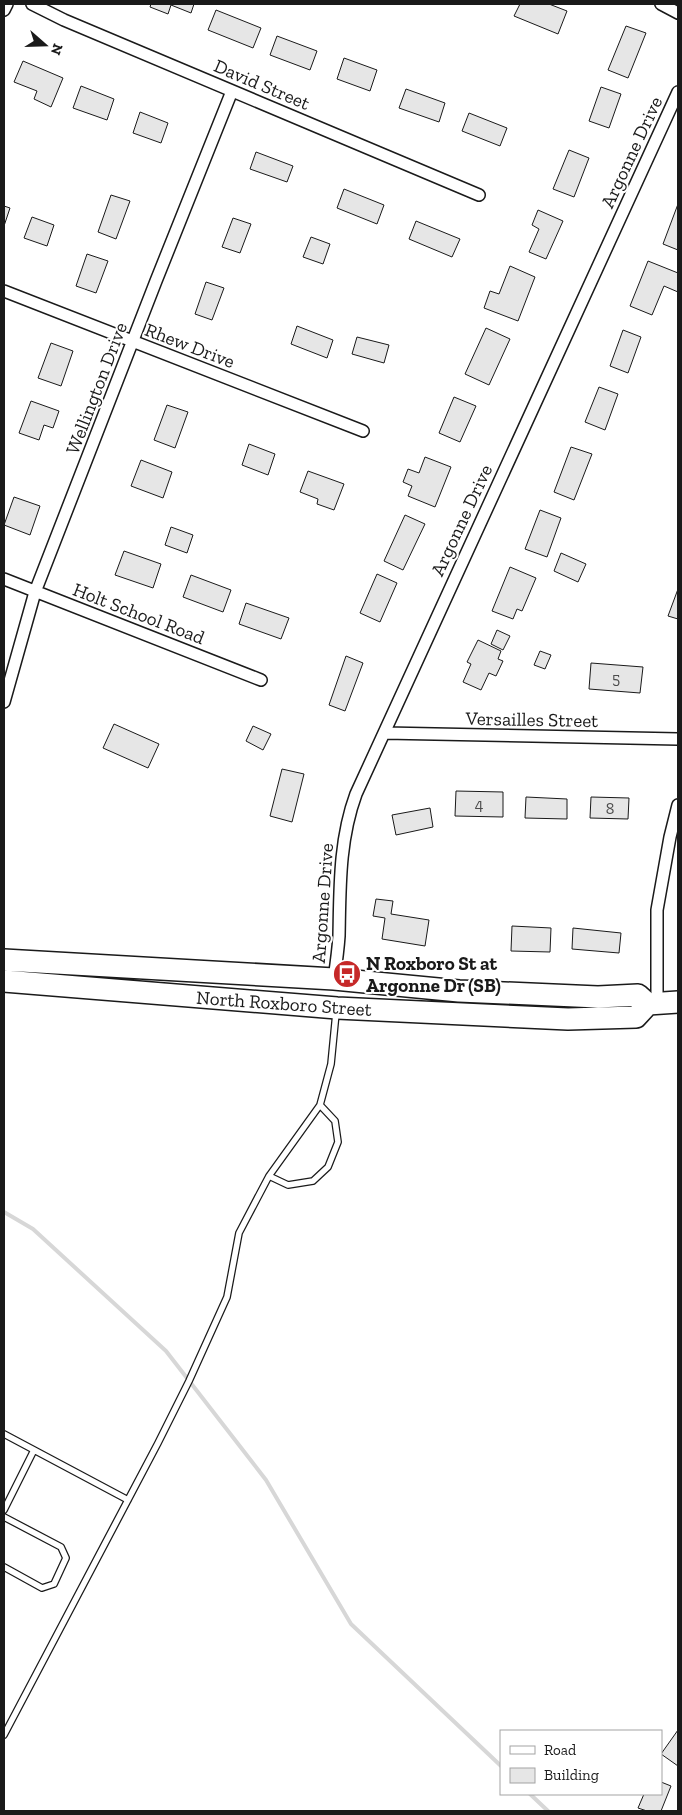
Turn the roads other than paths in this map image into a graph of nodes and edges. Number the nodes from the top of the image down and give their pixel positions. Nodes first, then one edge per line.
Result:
1 (7, 4) edge
2 (32, 4) edge
3 (661, 4) edge
4 (4, 10) edge
5 (678, 13) edge
6 (232, 91) junction
7 (678, 92) edge
8 (479, 195) dead end
9 (4, 291) edge
10 (132, 342) junction
11 (363, 431) dead end
12 (4, 579) edge
13 (35, 592) junction
14 (261, 680) dead end
15 (4, 702) edge
16 (385, 733) junction
17 (678, 740) edge
18 (678, 805) edge
19 (4, 960) edge
20 (334, 979) junction
21 (4, 981) edge
22 (459, 991) junction
23 (208, 997) junction
24 (678, 1002) edge
25 (652, 1003) junction
26 (337, 1008) junction
27 (320, 1105) junction
28 (269, 1176) junction
29 (4, 1434) edge
30 (34, 1450) junction
31 (128, 1500) junction
32 (4, 1510) edge
33 (4, 1517) edge
34 (4, 1567) edge
35 (4, 1735) edge

1 - 4 street
2 - 6 street, David Street
3 - 5 street
6 - 8 street, David Street
6 - 10 street, Wellington Drive
7 - 16 street, Argonne Drive
9 - 10 street, Rhew Drive
10 - 11 street, Rhew Drive
10 - 13 street, Wellington Drive
12 - 13 street, Holt School Road
13 - 14 street, Holt School Road
13 - 15 street, Wellington Drive
16 - 17 street, Versailles Street
16 - 20 street, Argonne Drive
18 - 25 street
19 - 20 highway, North Roxboro Street
20 - 22 highway, North Roxboro Street
20 - 23 highway
21 - 23 highway, North Roxboro Street
22 - 25 highway, North Roxboro Street
22 - 26 highway
23 - 26 highway, North Roxboro Street
24 - 25 highway, North Roxboro Street
25 - 26 highway, North Roxboro Street
26 - 27 lane
27 - 28 lane
27 - 28 lane
28 - 31 lane
29 - 30 lane
30 - 31 lane
30 - 32 lane
31 - 35 lane
33 - 34 lane

